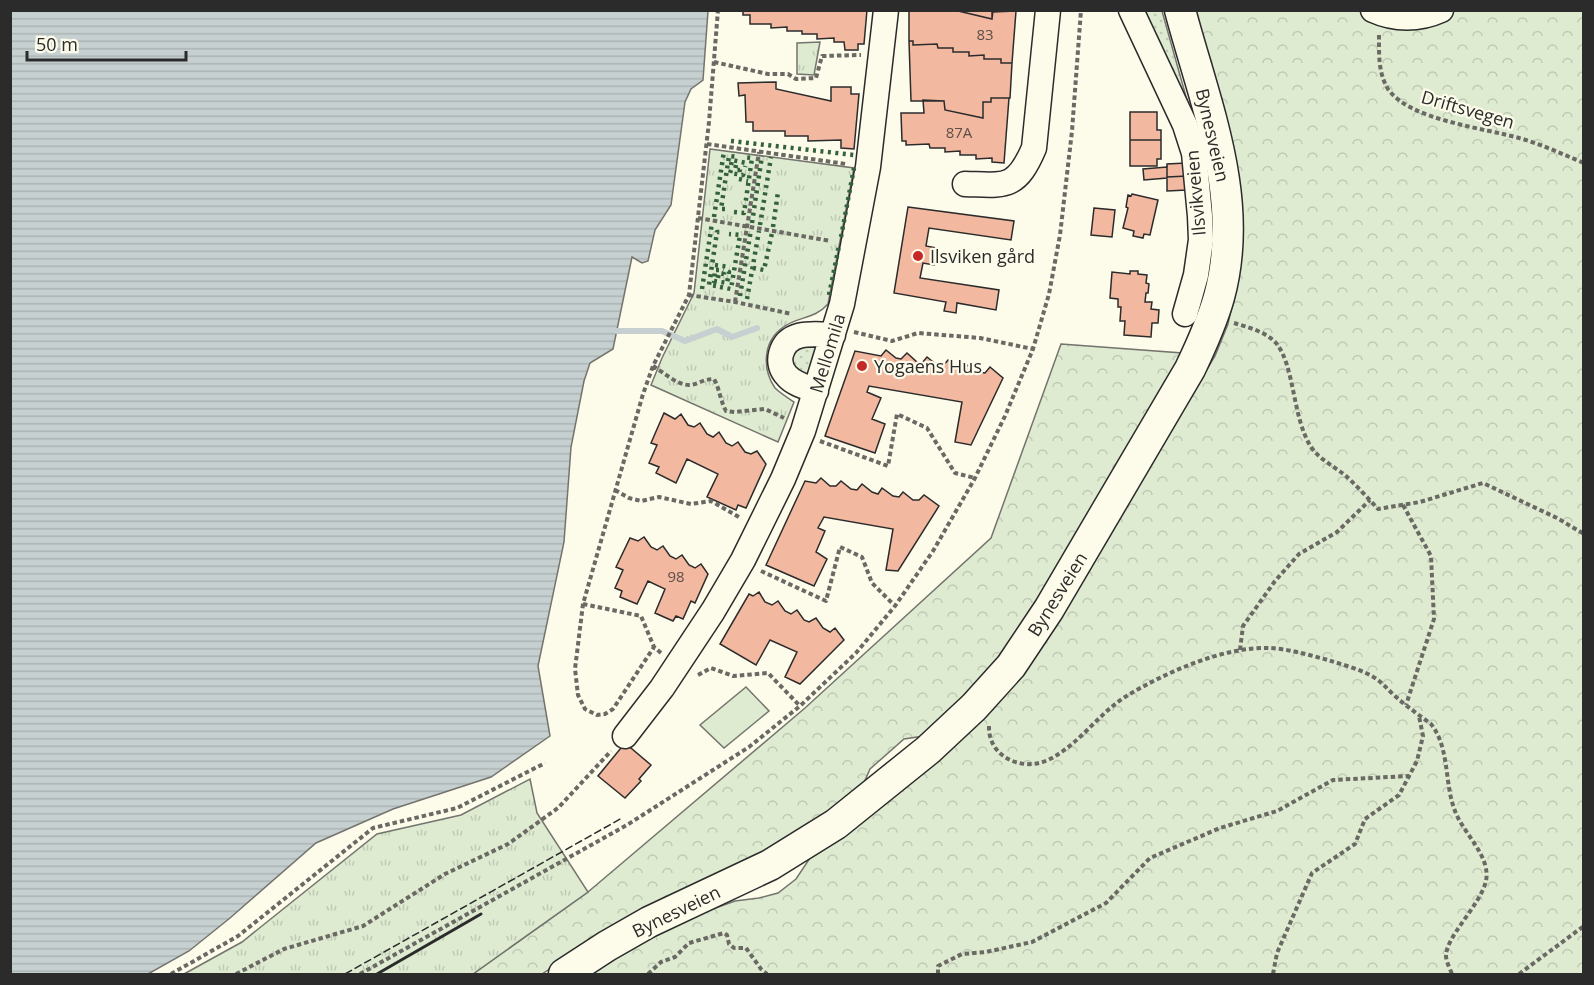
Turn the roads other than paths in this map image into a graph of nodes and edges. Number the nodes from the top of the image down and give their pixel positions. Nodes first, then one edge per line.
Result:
1 (886, 10) edge
2 (1048, 10) edge
3 (1131, 10) edge
4 (1180, 10) edge
5 (1442, 10) edge
6 (1377, 12) edge
7 (964, 184) dead end
8 (1185, 314) dead end
9 (834, 332) junction
10 (816, 391) junction
11 (625, 736) road end
12 (564, 975) edge

1 - 9 street, Mellomila
2 - 7 street
3 - 8 street, Ilsvikveien
4 - 12 main road, Bynesveien
5 - 6 street
9 - 10 street, Mellomila
9 - 10 street
10 - 11 street, Mellomila

